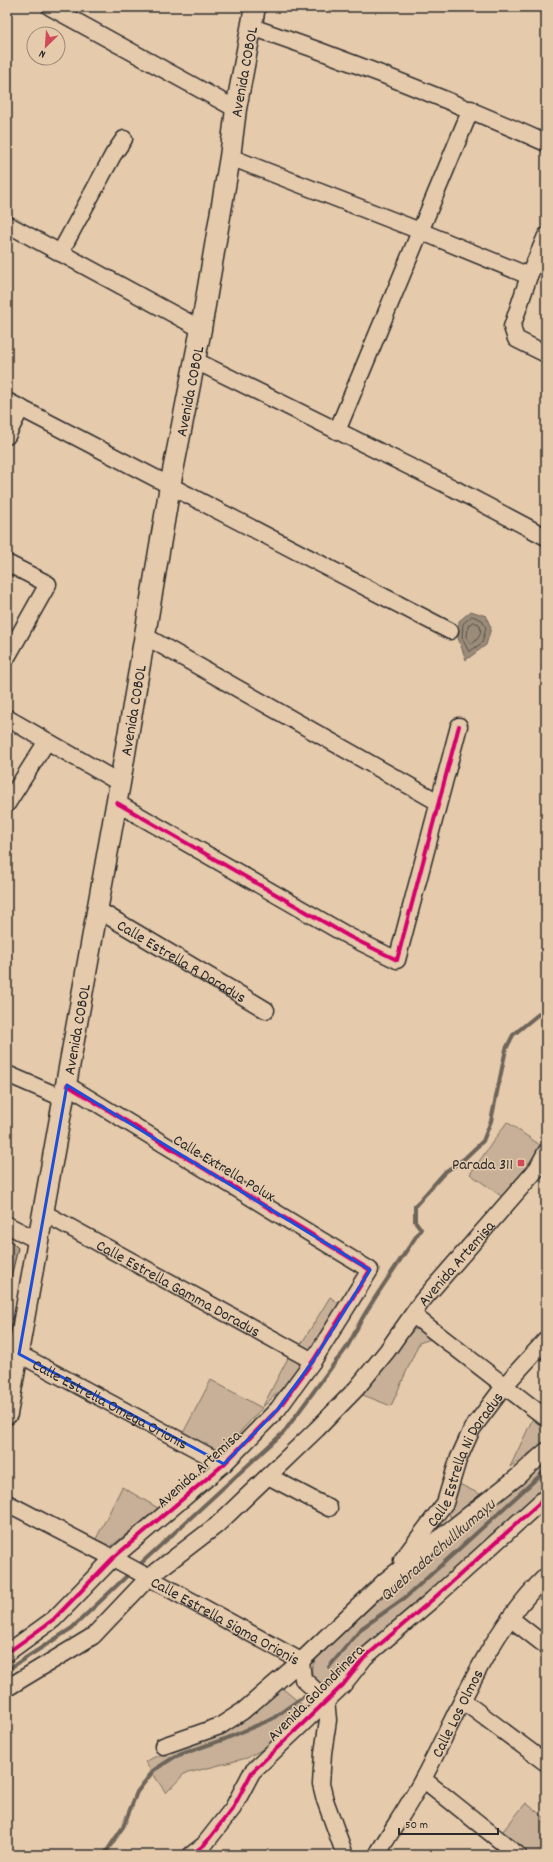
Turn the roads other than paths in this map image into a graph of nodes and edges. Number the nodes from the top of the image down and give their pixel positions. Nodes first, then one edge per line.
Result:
1 (50, 7) edge
2 (255, 7) edge
3 (252, 27) junction
4 (236, 109) junction
5 (471, 109) junction
6 (124, 138) dead end
7 (546, 143) edge
8 (230, 157) junction
9 (7, 224) edge
10 (420, 231) junction
11 (546, 236) edge
12 (60, 253) junction
13 (529, 276) junction
14 (201, 329) junction
15 (546, 354) edge
16 (194, 360) junction
17 (14, 405) edge
18 (337, 431) junction
19 (7, 436) edge
20 (170, 486) junction
21 (546, 537) edge
22 (7, 562) edge
23 (450, 631) dead end
24 (145, 636) junction
25 (7, 657) edge
26 (7, 718) edge
27 (459, 726) dead end
28 (47, 741) junction
29 (120, 783) junction
30 (438, 802) junction
31 (117, 803) junction
32 (7, 804) edge
33 (98, 910) junction
34 (266, 1010) dead end
35 (7, 1074) edge
36 (66, 1092) junction
37 (546, 1152) edge
38 (541, 1170) edge
39 (44, 1213) junction
40 (7, 1226) edge
41 (39, 1240) junction
42 (370, 1270) joint
43 (413, 1314) junction
44 (546, 1340) edge
45 (19, 1354) junction
46 (313, 1361) junction
47 (505, 1385) junction
48 (7, 1414) edge
49 (546, 1418) edge
50 (546, 1451) edge
51 (224, 1464) junction
52 (268, 1476) junction
53 (546, 1497) edge
54 (7, 1503) edge
55 (329, 1508) dead end
56 (113, 1558) junction
57 (138, 1573) junction
58 (546, 1576) edge
59 (386, 1580) junction
60 (510, 1618) junction
61 (546, 1646) edge
62 (7, 1652) edge
63 (301, 1661) junction
64 (7, 1688) edge
65 (326, 1700) junction
66 (462, 1701) junction
67 (163, 1746) dead end
68 (546, 1763) edge
69 (423, 1779) junction
70 (191, 1855) edge
71 (345, 1855) edge
72 (377, 1855) edge
73 (518, 1855) edge

1 - 4 street
2 - 3 main road, Avenida COBOL
3 - 4 main road, Avenida COBOL
3 - 5 street
4 - 8 main road, Avenida COBOL
5 - 7 street
5 - 10 street
6 - 12 street
8 - 10 street
8 - 14 main road, Avenida COBOL
9 - 12 street
10 - 13 street
10 - 18 street
11 - 13 street
12 - 14 street
13 - 15 street
14 - 16 main road, Avenida COBOL
16 - 18 street
16 - 20 main road, Avenida COBOL
17 - 19 street
17 - 20 street
18 - 21 street
20 - 23 street
20 - 24 main road, Avenida COBOL
22 - 25 street
24 - 29 main road, Avenida COBOL
24 - 30 street
26 - 28 street
27 - 30 street
28 - 29 street
28 - 32 street
29 - 31 main road, Avenida COBOL
30 - 31 street
31 - 33 main road, Avenida COBOL
33 - 34 street, Calle Estrella R Doradus
33 - 36 main road, Avenida COBOL
35 - 36 street, Calle Extrella Polux
36 - 39 main road, Avenida COBOL
36 - 42 street, Calle Extrella Polux
37 - 38 street, Avenida Artemisa
38 - 43 street, Avenida Artemisa
39 - 41 main road, Avenida COBOL
39 - 46 street, Calle Estrella Gamma Doradus
40 - 41 street
41 - 45 main road, Avenida COBOL
42 - 46 street, Avenida Artemisa
43 - 47 street
43 - 52 street, Avenida Artemisa
44 - 47 street, Calle Estrella Ni Doradus
45 - 48 main road, Avenida COBOL
45 - 51 street, Calle Estrella Omega Orionis
46 - 51 street, Avenida Artemisa
47 - 49 street
47 - 59 street, Calle Estrella Ni Doradus
50 - 59 street
51 - 56 street, Avenida Artemisa
52 - 55 street
52 - 57 street, Avenida Artemisa
53 - 65 street, Avenida Golondrinera
54 - 56 street, Calle Estrella Sigma Orionis
56 - 57 street, Calle Estrella Sigma Orionis
56 - 62 street, Avenida Artemisa
57 - 63 street, Calle Estrella Sigma Orionis
57 - 64 street, Avenida Artemisa
58 - 60 street, Calle Los Olmos
59 - 63 street, Avenida Golondrinera
60 - 61 street
60 - 66 street, Calle Los Olmos
63 - 65 street, Calle Estrella Sigma Orionis
63 - 67 street, Avenida Golondrinera
65 - 70 street, Avenida Golondrinera
65 - 71 street
66 - 68 street
66 - 69 street, Calle Los Olmos
69 - 72 street, Calle Los Olmos
69 - 73 street

